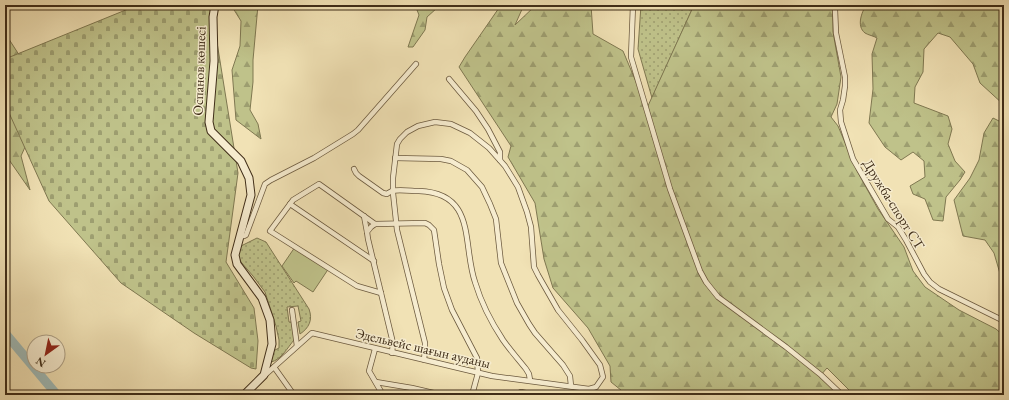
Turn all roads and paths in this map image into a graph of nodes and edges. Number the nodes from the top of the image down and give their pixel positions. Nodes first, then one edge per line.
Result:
1 (214, 5) edge
2 (633, 5) edge
3 (836, 5) edge
4 (416, 64) dead end
5 (449, 79) dead end
6 (395, 158) junction
7 (500, 160) junction
8 (354, 169) dead end
9 (393, 191) junction
10 (290, 204) junction
11 (364, 216) junction
12 (375, 224) junction
13 (396, 224) junction
14 (367, 232) junction
15 (240, 236) junction
16 (374, 261) junction
17 (381, 293) junction
18 (292, 310) dead end
19 (1004, 321) edge
20 (297, 346) junction
21 (375, 349) junction
22 (392, 352) junction
23 (424, 360) junction
24 (274, 367) junction
25 (478, 373) junction
26 (264, 375) junction
27 (530, 380) junction
28 (376, 382) junction
29 (571, 386) junction
30 (412, 388) junction
31 (244, 395) edge
32 (294, 395) edge
33 (383, 395) edge
34 (416, 395) edge
35 (442, 395) edge
36 (472, 395) edge
37 (515, 395) edge
38 (535, 395) edge
39 (842, 395) edge

1 - 15 street, Оспанов көшесі
2 - 39 street
3 - 19 street, Дружба-спорт СТ
4 - 15 street
5 - 7 street
6 - 7 street
6 - 9 street
6 - 29 street
7 - 29 street, Эдельвейс шағын ауданы
8 - 9 street
9 - 13 street
9 - 27 street
10 - 11 street
10 - 16 street
10 - 17 street
11 - 12 street
11 - 14 street
12 - 13 street
12 - 14 street
13 - 23 street
13 - 25 street
14 - 16 street
15 - 26 street, Оспанов көшесі
16 - 17 street
17 - 22 street
18 - 20 street
20 - 21 street, Эдельвейс шағын ауданы
20 - 24 street, Эдельвейс шағын ауданы
21 - 22 street, Эдельвейс шағын ауданы
21 - 28 street
22 - 23 street, Эдельвейс шағын ауданы
23 - 25 street, Эдельвейс шағын ауданы
24 - 26 street, Эдельвейс шағын ауданы
24 - 32 street
25 - 27 street, Эдельвейс шағын ауданы
25 - 36 street
26 - 31 street
27 - 29 street, Эдельвейс шағын ауданы
28 - 30 street
28 - 33 street
30 - 34 street
30 - 35 street
37 - 38 street

